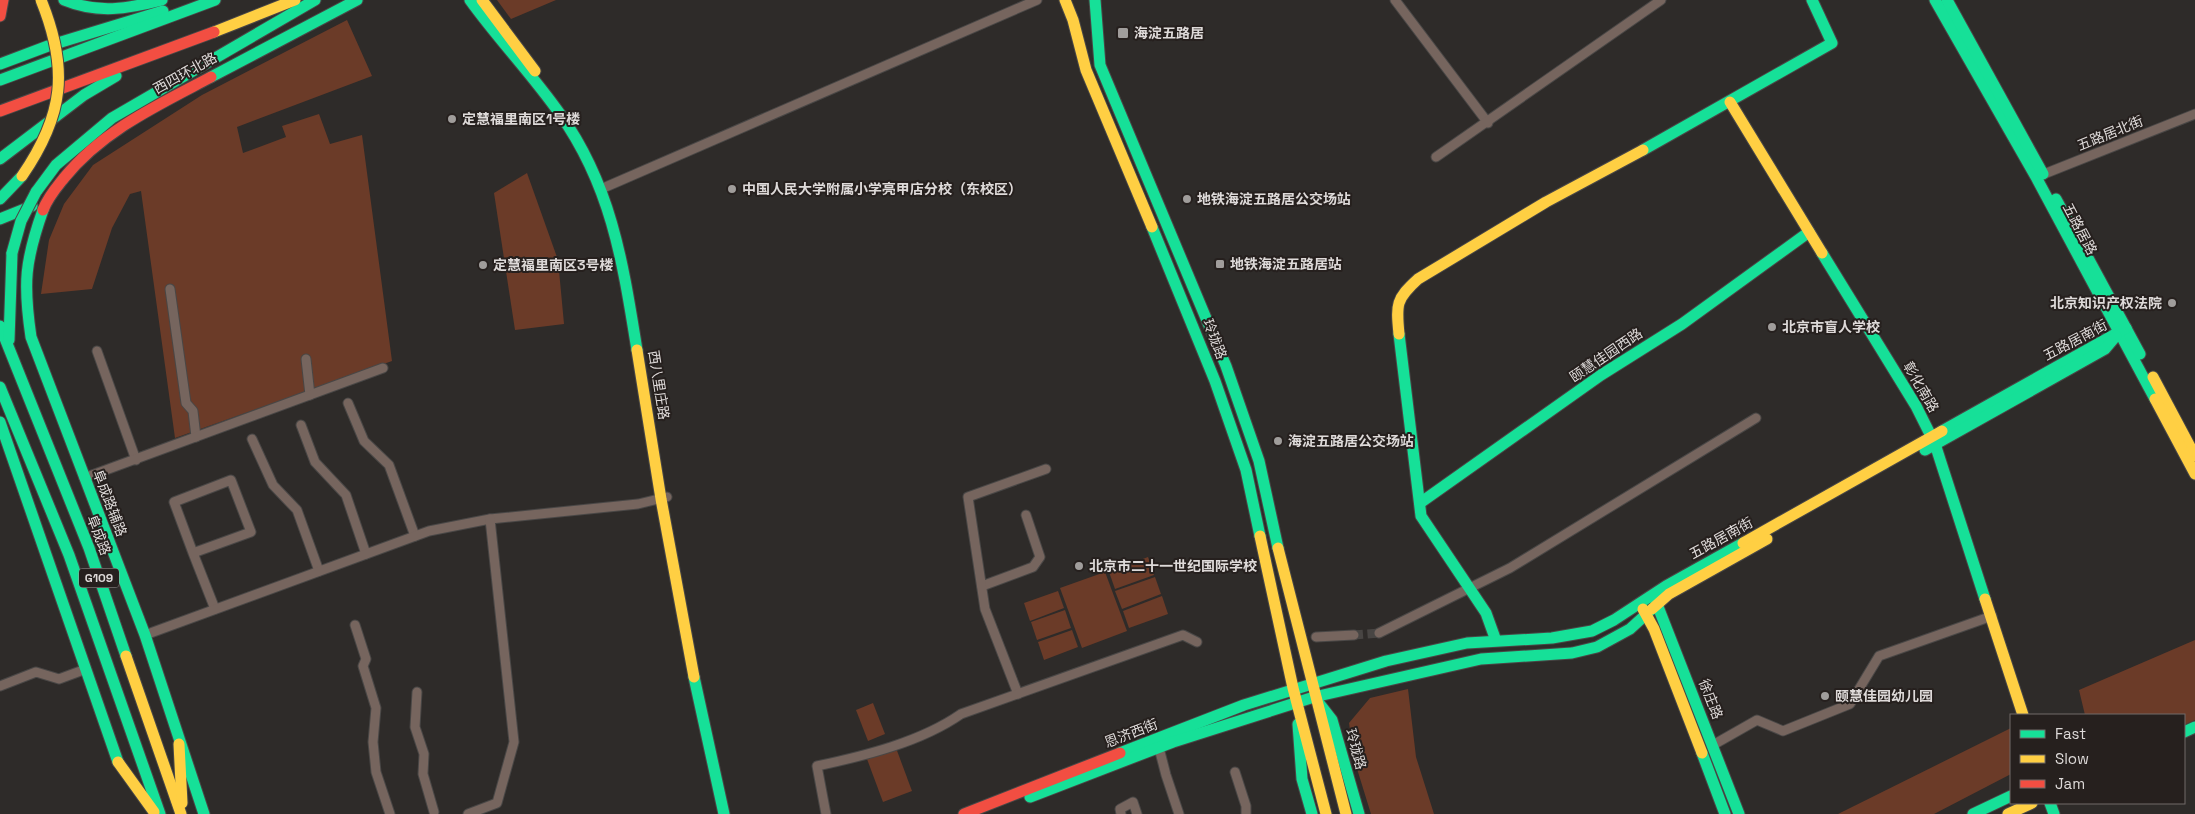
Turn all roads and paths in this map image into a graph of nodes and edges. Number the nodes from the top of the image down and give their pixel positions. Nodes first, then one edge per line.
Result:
1 (3, 0) edge
2 (41, 0) edge
3 (64, 0) edge
4 (162, 0) edge
5 (295, 0) edge
6 (315, 0) edge
7 (357, 0) edge
8 (470, 0) edge
9 (482, 0) edge
10 (1037, 0) edge
11 (1065, 0) edge
12 (1095, 0) edge
13 (1395, 0) edge
14 (1661, 0) edge
15 (1812, 0) edge
16 (1935, 0) edge
17 (1947, 0) edge
18 (212, 1) edge
19 (0, 16) edge
20 (148, 57) junction
21 (0, 64) edge
22 (0, 80) edge
23 (1730, 102) junction
24 (0, 111) edge
25 (2195, 114) edge
26 (1488, 123) junction
27 (1436, 157) dead end
28 (0, 159) edge
29 (2040, 176) junction
30 (604, 188) junction
31 (0, 199) edge
32 (47, 199) junction
33 (0, 219) edge
34 (1809, 232) dead end
35 (170, 289) dead end
36 (0, 326) edge
37 (2122, 331) junction
38 (8, 346) junction
39 (97, 351) dead end
40 (306, 359) dead end
41 (384, 368) dead end
42 (0, 387) edge
43 (310, 395) junction
44 (348, 403) dead end
45 (1756, 418) dead end
46 (0, 422) edge
47 (301, 425) dead end
48 (196, 437) junction
49 (252, 439) dead end
50 (1935, 444) junction
51 (136, 460) junction
52 (2194, 464) edge
53 (1046, 469) dead end
54 (84, 478) junction
55 (664, 498) junction
56 (1420, 503) junction
57 (1026, 515) dead end
58 (490, 519) junction
59 (415, 536) junction
60 (193, 553) junction
61 (366, 554) junction
62 (319, 571) junction
63 (982, 586) junction
64 (1470, 588) junction
65 (1655, 600) junction
66 (1640, 603) junction
67 (215, 609) junction
68 (1646, 615) junction
69 (1992, 616) junction
70 (355, 626) dead end
71 (1379, 633) tunnel mouth
72 (145, 635) junction
73 (1354, 635) tunnel mouth
74 (1316, 637) dead end
75 (1495, 638) junction
76 (1197, 642) dead end
77 (86, 669) junction
78 (1310, 683) junction
79 (0, 686) edge
80 (1293, 688) junction
81 (417, 692) dead end
82 (1018, 694) junction
83 (1314, 697) junction
84 (1297, 702) junction
85 (2023, 714) edge
86 (179, 744) junction
87 (1712, 745) junction
88 (1159, 748) junction
89 (1235, 772) dead end
90 (2010, 796) edge
91 (2030, 804) edge
92 (434, 812) dead end
93 (156, 814) edge
94 (160, 814) edge
95 (182, 814) edge
96 (204, 814) edge
97 (390, 814) edge
98 (468, 814) edge
99 (724, 814) edge
100 (731, 814) edge
101 (826, 814) edge
102 (964, 814) edge
103 (984, 814) edge
104 (1121, 814) edge
105 (1137, 814) edge
106 (1180, 814) edge
107 (1246, 814) edge
108 (1312, 814) edge
109 (1326, 814) edge
110 (1346, 814) edge
111 (1359, 814) edge
112 (1725, 814) edge
113 (1739, 814) edge
114 (1973, 814) edge
115 (2008, 814) edge

1 - 19 main road
2 - 31 main road, bridge
3 - 4 main road
5 - 20 main road
6 - 38 main road, bridge
7 - 32 main road, 西四环北路
8 - 30 main road, 西八里庄路
9 - 30 main road, 西八里庄路
10 - 30 street
11 - 80 main road, 玲珑路
12 - 78 main road, 玲珑路
13 - 26 street
14 - 26 street
15 - 23 main road
16 - 29 main road, 五路居路
17 - 29 main road, 五路居路
18 - 21 main road
18 - 22 main road
20 - 24 main road
20 - 28 main road
23 - 50 main road, 彰化南路
23 - 56 main road
25 - 29 street, 五路居北街
26 - 27 street
29 - 37 main road, 五路居路
30 - 55 main road, 西八里庄路
32 - 33 main road
32 - 54 main road, 阜成路辅路
34 - 56 main road, 颐慧佳园西路
35 - 48 street
36 - 38 main road, 阜成路 / G109
37 - 50 main road, 五路居南街
37 - 52 main road, 五路居路
37 - 65 main road, 五路居南街
38 - 95 main road, 阜成路 / G109
39 - 51 street
40 - 43 street
41 - 43 street
42 - 94 main road, G109
43 - 48 street
44 - 59 street
45 - 64 street
46 - 77 main road
47 - 61 street
48 - 51 street
49 - 62 street
50 - 65 main road, 五路居南街
50 - 69 main road, 彰化南路
51 - 54 street
53 - 63 street
54 - 72 main road, 阜成路辅路
55 - 58 street
55 - 99 main road, 西八里庄路
55 - 100 main road, 西八里庄路
56 - 64 main road
57 - 63 street
58 - 59 street
58 - 98 street
59 - 61 street
60 - 60 street
60 - 67 street
61 - 62 street
62 - 67 street
63 - 82 street
64 - 71 street
64 - 75 main road
65 - 66 main road, 五路居南街
65 - 68 main road, 五路居南街
65 - 87 main road, 徐庄路
66 - 68 main road, 徐庄路
66 - 75 main road, 五路居南街
67 - 72 street
68 - 83 main road, 五路居南街
68 - 112 main road, 徐庄路
69 - 85 main road, 彰化南路
69 - 87 street
70 - 97 street
72 - 86 main road, 阜成路辅路
73 - 74 street
75 - 78 main road, 五路居南街
76 - 82 street
77 - 79 street
77 - 93 main road
78 - 80 main road, 恩济西街
78 - 83 main road, 玲珑路
80 - 84 main road, 玲珑路
80 - 102 main road, 恩济西街
81 - 92 street
82 - 101 street
83 - 84 main road, 恩济西街
83 - 110 main road, 玲珑路
83 - 111 main road, 玲珑路
84 - 88 main road, 恩济西街
84 - 108 main road, 玲珑路
84 - 109 main road, 玲珑路
86 - 95 main road
86 - 96 main road, 阜成路辅路
87 - 113 main road, 徐庄路
88 - 103 main road, 恩济西街
88 - 106 street
89 - 107 street
90 - 114 main road
91 - 115 main road
104 - 105 street

